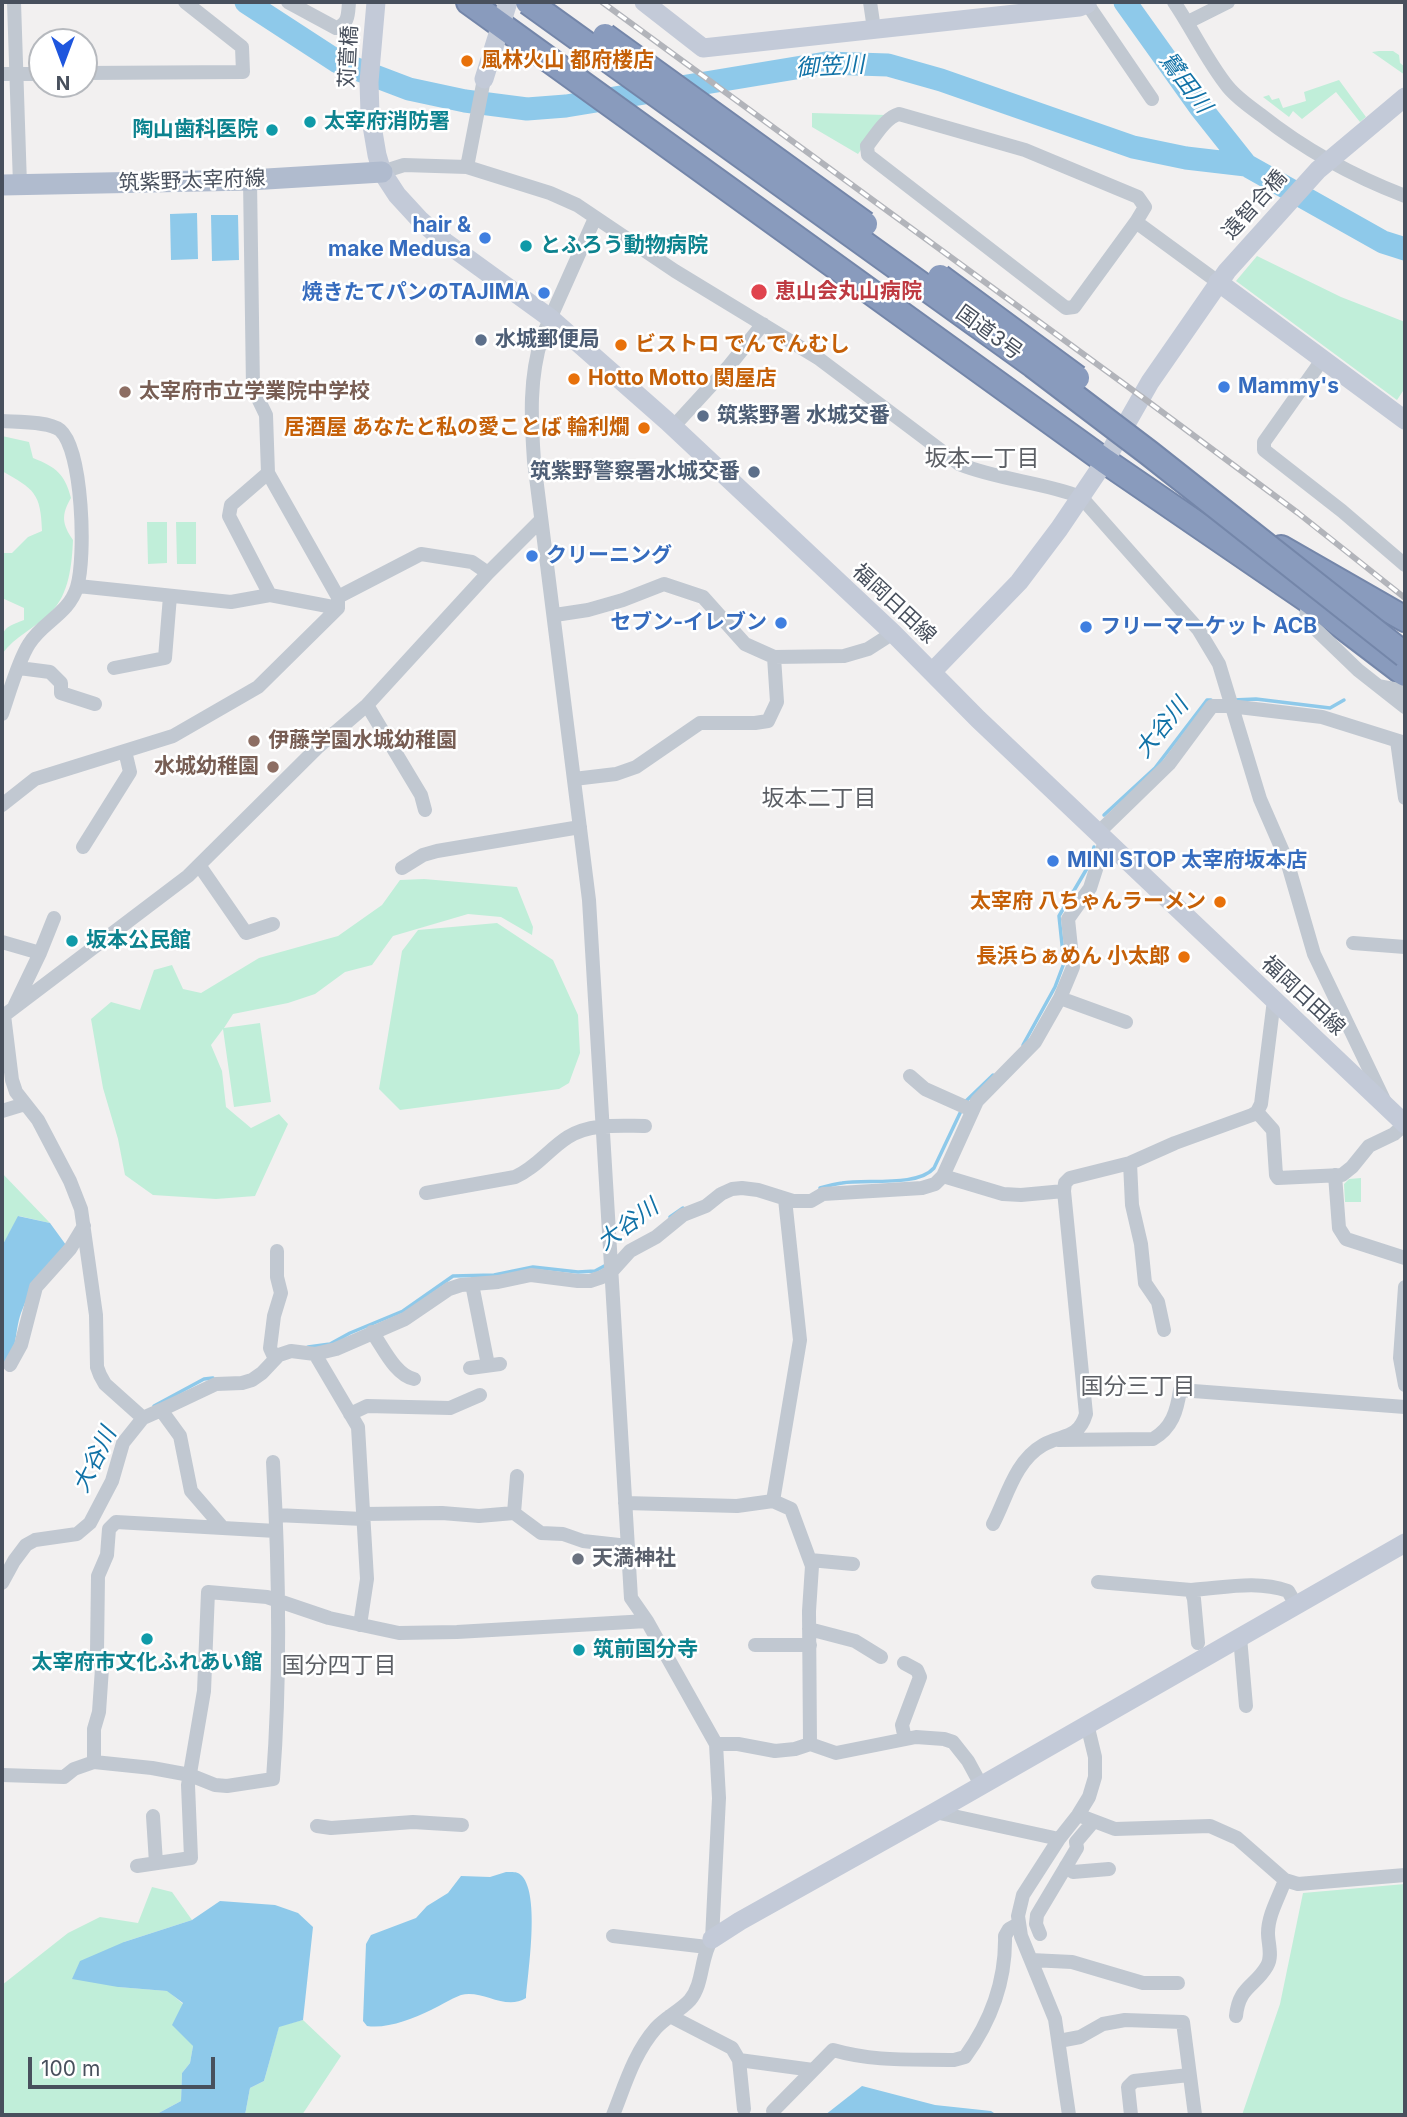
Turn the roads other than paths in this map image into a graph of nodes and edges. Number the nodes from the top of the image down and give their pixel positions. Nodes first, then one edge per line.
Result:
1 (14, 2) edge
2 (185, 2) edge
3 (288, 2) edge
4 (349, 2) edge
5 (376, 2) edge
6 (469, 2) edge
7 (528, 2) edge
8 (556, 2) edge
9 (870, 2) edge
10 (1174, 2) edge
11 (1228, 2) edge
12 (1087, 3) edge
13 (652, 5) edge
14 (501, 10) edge
15 (1188, 22) junction
16 (874, 29) junction
17 (98, 73) edge
18 (9, 74) edge
19 (28, 74) edge
20 (484, 79) joint
21 (1405, 97) edge
22 (1152, 99) dead end
23 (370, 114) joint
24 (1323, 165) junction
25 (467, 167) junction
26 (382, 172) junction
27 (250, 180) junction
28 (11, 185) edge
29 (1405, 196) edge
30 (595, 218) junction
31 (1136, 222) junction
32 (1223, 277) junction
33 (550, 318) junction
34 (763, 324) junction
35 (1322, 360) junction
36 (1402, 412) edge
37 (2, 421) edge
38 (673, 427) junction
39 (1109, 455) junction
40 (268, 473) junction
41 (1082, 497) junction
42 (541, 520) junction
43 (1405, 565) edge
44 (488, 573) junction
45 (78, 586) junction
46 (270, 595) junction
47 (170, 596) junction
48 (1308, 600) junction
49 (338, 602) junction
50 (555, 615) junction
51 (1405, 619) edge
52 (893, 633) junction
53 (1405, 635) edge
54 (1374, 649) junction
55 (1405, 655) edge
56 (774, 657) junction
57 (19, 667) junction
58 (114, 668) dead end
59 (1358, 670) junction
60 (932, 672) junction
61 (1405, 674) edge
62 (1378, 686) junction
63 (1405, 691) edge
64 (95, 704) dead end
65 (367, 705) junction
66 (1230, 706) junction
67 (1405, 707) edge
68 (2, 711) edge
69 (1401, 742) edge
70 (125, 751) junction
71 (574, 779) junction
72 (1405, 799) edge
73 (2, 805) edge
74 (425, 810) dead end
75 (580, 827) junction
76 (1102, 835) junction
77 (83, 847) dead end
78 (199, 865) junction
79 (402, 867) dead end
80 (54, 918) dead end
81 (273, 924) dead end
82 (2, 942) edge
83 (1353, 943) dead end
84 (1405, 947) edge
85 (40, 953) junction
86 (1060, 998) junction
87 (1273, 1000) junction
88 (6, 1014) edge
89 (1126, 1022) dead end
90 (910, 1076) dead end
91 (25, 1104) junction
92 (1386, 1104) junction
93 (972, 1110) junction
94 (2, 1111) edge
95 (1257, 1112) junction
96 (1405, 1124) edge
97 (603, 1126) junction
98 (645, 1126) dead end
99 (1130, 1163) junction
100 (1335, 1175) junction
101 (943, 1176) junction
102 (1064, 1191) junction
103 (426, 1193) dead end
104 (785, 1199) junction
105 (84, 1226) junction
106 (276, 1251) dead end
107 (1405, 1258) edge
108 (612, 1268) junction
109 (472, 1284) junction
110 (1405, 1287) edge
111 (1164, 1330) dead end
112 (372, 1332) junction
113 (315, 1354) junction
114 (275, 1359) junction
115 (10, 1365) dead end
116 (470, 1368) dead end
117 (414, 1379) dead end
118 (1405, 1385) edge
119 (480, 1395) dead end
120 (1405, 1407) edge
121 (161, 1410) junction
122 (351, 1414) junction
123 (143, 1418) junction
124 (1058, 1440) junction
125 (273, 1462) dead end
126 (517, 1476) dead end
127 (773, 1501) junction
128 (625, 1503) junction
129 (514, 1513) junction
130 (276, 1515) junction
131 (363, 1516) junction
132 (90, 1523) junction
133 (993, 1524) dead end
134 (223, 1528) junction
135 (109, 1529) junction
136 (276, 1531) junction
137 (1405, 1543) edge
138 (628, 1546) junction
139 (810, 1560) junction
140 (853, 1564) dead end
141 (1098, 1581) dead end
142 (2, 1583) edge
143 (1191, 1590) junction
144 (631, 1598) junction
145 (277, 1600) junction
146 (1296, 1605) junction
147 (618, 1621) junction
148 (648, 1621) junction
149 (360, 1625) junction
150 (809, 1629) junction
151 (1240, 1637) junction
152 (1198, 1643) dead end
153 (810, 1644) junction
154 (755, 1645) dead end
155 (881, 1657) dead end
156 (904, 1663) dead end
157 (1246, 1706) dead end
158 (1087, 1724) junction
159 (905, 1739) junction
160 (716, 1744) junction
161 (810, 1744) junction
162 (94, 1762) junction
163 (2, 1775) edge
164 (190, 1775) junction
165 (981, 1785) junction
166 (935, 1812) junction
167 (1078, 1815) junction
168 (153, 1816) dead end
169 (1093, 1822) junction
170 (463, 1825) dead end
171 (317, 1826) dead end
172 (1059, 1839) junction
173 (156, 1863) junction
174 (137, 1866) dead end
175 (1066, 1866) junction
176 (1109, 1869) dead end
177 (1405, 1875) edge
178 (1285, 1880) junction
179 (1018, 1924) junction
180 (1040, 1934) dead end
181 (613, 1936) dead end
182 (710, 1943) junction
183 (1031, 1960) junction
184 (1178, 1983) dead end
185 (670, 2017) junction
186 (1236, 2017) dead end
187 (1059, 2041) junction
188 (738, 2060) junction
189 (813, 2070) junction
190 (1189, 2075) junction
191 (744, 2109) dead end
192 (773, 2111) dead end
193 (613, 2115) edge
194 (1069, 2115) edge
195 (1131, 2115) edge
196 (1195, 2115) edge

1 - 18 street
2 - 17 street
3 - 4 street
5 - 23 street, 苅萱橋
6 - 14 highway
7 - 55 highway, 国道3号, bridge
8 - 53 highway, 国道3号, bridge
9 - 16 street
10 - 15 street
11 - 15 street
12 - 16 street
12 - 22 street
13 - 16 street
14 - 20 street
14 - 39 highway
15 - 24 street
18 - 19 street
18 - 28 street
20 - 25 street
21 - 24 street, 遠智合橋
23 - 26 street, 福岡日田線
24 - 29 street
24 - 32 street, 遠智合橋
25 - 26 street
25 - 30 street
26 - 27 main road, 筑紫野太宰府線
26 - 33 street, 福岡日田線
27 - 28 main road, 筑紫野太宰府線
27 - 40 street
30 - 33 street
30 - 34 street
31 - 31 street
31 - 32 street
32 - 35 street
32 - 39 street, 遠智合橋
33 - 38 street, 福岡日田線
33 - 42 street
34 - 38 street
34 - 41 street
35 - 36 street
35 - 43 street
37 - 45 street
38 - 52 street, 福岡日田線
39 - 41 street, 遠智合橋
39 - 48 highway
39 - 51 highway
40 - 46 street
40 - 49 street
41 - 60 street, 遠智合橋
41 - 66 street
42 - 44 street
42 - 50 street
44 - 49 street
44 - 65 street
45 - 47 street
45 - 57 street
46 - 47 street
46 - 49 street
47 - 58 street
48 - 54 highway
48 - 59 street
49 - 70 street
50 - 56 street
50 - 71 street
52 - 56 street
52 - 60 street, 福岡日田線
54 - 59 street
54 - 61 highway
56 - 71 street
57 - 64 street
57 - 68 street
59 - 62 street
60 - 76 street, 福岡日田線
62 - 63 street
62 - 67 street
65 - 74 street
65 - 78 street
66 - 69 street
66 - 76 street
66 - 92 street
69 - 72 street
70 - 73 street
70 - 77 street
71 - 75 street
75 - 79 street
75 - 97 street
76 - 86 street
76 - 87 street, 福岡日田線
78 - 81 street
78 - 88 street
80 - 85 street
82 - 85 street
83 - 84 street
85 - 88 street
86 - 89 street
86 - 93 street
87 - 92 street, 福岡日田線
87 - 95 street
88 - 91 street
90 - 93 street
91 - 94 street
91 - 105 street
92 - 96 street, 福岡日田線
93 - 101 street
95 - 99 street
95 - 100 street
96 - 100 street
97 - 98 street
97 - 103 street
97 - 108 street
99 - 102 street
99 - 111 street
100 - 107 street
101 - 102 street
101 - 104 street
102 - 124 street
104 - 108 street
104 - 127 street
105 - 115 street
105 - 123 street
106 - 114 street
108 - 109 street
108 - 128 street
109 - 112 street
109 - 116 street
110 - 118 street
112 - 113 street
112 - 117 street
113 - 114 street
113 - 122 street
114 - 121 street
119 - 122 street
120 - 124 street
121 - 123 street
121 - 134 street
122 - 131 street
123 - 132 street
124 - 133 street
125 - 130 street
126 - 129 street
127 - 128 street
127 - 139 street
128 - 138 street
129 - 131 street
129 - 138 street
130 - 131 street
130 - 136 street
131 - 149 street
132 - 135 street
132 - 142 street
134 - 135 street
134 - 136 street
135 - 162 street
136 - 145 street
137 - 146 street
138 - 144 street
139 - 140 street
139 - 150 street
141 - 143 street
143 - 146 street
143 - 152 street
144 - 147 street
144 - 148 street
145 - 149 street
145 - 164 street
145 - 164 street
146 - 151 street
147 - 148 street
147 - 149 street
148 - 160 street
150 - 153 street
150 - 155 street
151 - 157 street
151 - 158 street
153 - 154 street
153 - 161 street
156 - 159 street
158 - 165 street
158 - 167 street
159 - 161 street
159 - 165 street
160 - 161 street
160 - 182 street
162 - 163 street
162 - 164 street
164 - 173 street
165 - 166 street
166 - 172 street
166 - 182 street
167 - 169 street
167 - 172 street
168 - 173 street
169 - 175 street
169 - 178 street
170 - 171 street
172 - 179 street
173 - 174 street
175 - 176 street
175 - 180 street
177 - 178 street
178 - 186 street
179 - 183 street
179 - 189 street
181 - 182 street
182 - 185 street
183 - 184 street
183 - 187 street
185 - 188 street
185 - 193 street
187 - 190 street
187 - 194 street
188 - 189 street
188 - 191 street
189 - 192 street
190 - 195 street
190 - 196 street

